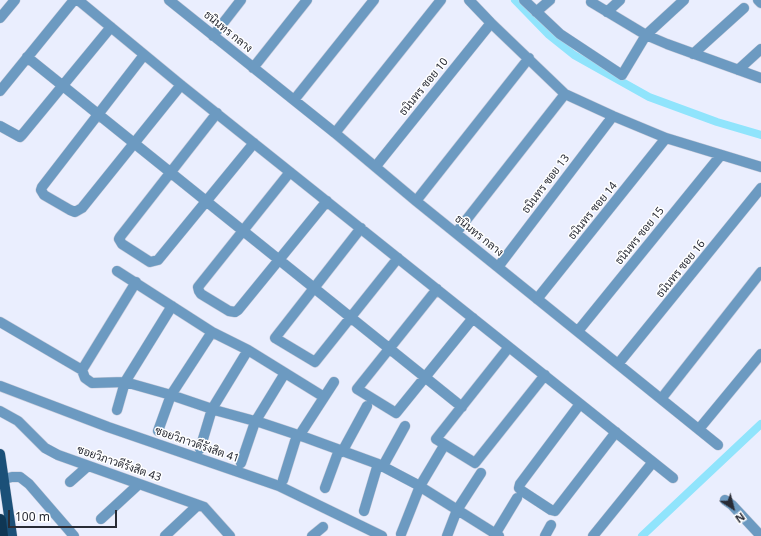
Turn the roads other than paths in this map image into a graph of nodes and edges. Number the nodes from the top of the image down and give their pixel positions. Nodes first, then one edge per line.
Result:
1 (15, 0) edge
2 (74, 0) edge
3 (78, 0) edge
4 (171, 0) edge
5 (241, 0) edge
6 (307, 0) edge
7 (374, 0) edge
8 (441, 0) edge
9 (469, 0) edge
10 (524, 0) edge
11 (550, 0) edge
12 (620, 0) edge
13 (684, 0) edge
14 (758, 0) edge
15 (591, 2) dead end
16 (761, 3) edge
17 (744, 8) dead end
18 (536, 12) junction
19 (607, 12) junction
20 (0, 18) edge
21 (491, 23) junction
22 (111, 27) junction
23 (646, 35) junction
24 (213, 36) junction
25 (761, 49) edge
26 (694, 54) junction
27 (144, 55) junction
28 (27, 57) junction
29 (529, 58) junction
30 (253, 68) junction
31 (738, 70) junction
32 (761, 78) edge
33 (62, 85) junction
34 (181, 85) junction
35 (0, 90) edge
36 (565, 94) junction
37 (294, 100) junction
38 (217, 113) junction
39 (98, 114) junction
40 (613, 116) junction
41 (0, 126) edge
42 (335, 133) junction
43 (666, 138) junction
44 (254, 143) junction
45 (135, 144) junction
46 (721, 155) junction
47 (376, 166) junction
48 (761, 167) edge
49 (170, 172) junction
50 (290, 172) junction
51 (761, 188) edge
52 (416, 201) junction
53 (207, 202) junction
54 (327, 202) junction
55 (361, 228) junction
56 (243, 230) junction
57 (456, 233) junction
58 (398, 258) junction
59 (279, 260) junction
60 (498, 267) junction
61 (117, 270) dead end
62 (761, 272) edge
63 (136, 282) junction
64 (314, 288) junction
65 (437, 289) junction
66 (537, 299) junction
67 (172, 306) junction
68 (351, 317) junction
69 (473, 318) junction
70 (0, 322) edge
71 (578, 331) junction
72 (212, 332) junction
73 (509, 347) junction
74 (389, 348) junction
75 (248, 350) junction
76 (761, 354) edge
77 (618, 364) junction
78 (82, 370) junction
79 (285, 373) junction
80 (545, 375) junction
81 (426, 377) junction
82 (125, 382) junction
83 (334, 382) dead end
84 (0, 386) edge
85 (172, 395) junction
86 (324, 397) junction
87 (661, 399) junction
88 (580, 404) junction
89 (367, 406) dead end
90 (462, 406) junction
91 (212, 409) junction
92 (117, 410) dead end
93 (0, 411) edge
94 (255, 422) junction
95 (405, 426) dead end
96 (699, 429) junction
97 (158, 431) dead end
98 (616, 432) junction
99 (298, 436) junction
100 (718, 445) dead end
101 (200, 449) dead end
102 (442, 449) dead end
103 (341, 451) junction
104 (0, 454) edge
105 (653, 462) junction
106 (242, 463) dead end
107 (381, 465) junction
108 (88, 466) junction
109 (481, 473) dead end
110 (673, 478) dead end
111 (4, 479) junction
112 (283, 480) dead end
113 (70, 482) dead end
114 (139, 484) junction
115 (420, 486) junction
116 (325, 488) dead end
117 (517, 498) dead end
118 (725, 500) dead end
119 (198, 505) junction
120 (457, 510) junction
121 (364, 511) dead end
122 (101, 519) dead end
123 (0, 520) edge
124 (551, 525) dead end
125 (323, 527) dead end
126 (401, 534) dead end
127 (496, 535) edge
128 (2, 536) edge
129 (12, 536) edge
130 (74, 536) edge
131 (165, 536) edge
132 (230, 536) edge
133 (312, 536) edge
134 (382, 536) edge
135 (447, 536) edge
136 (545, 536) edge
137 (593, 536) edge
138 (761, 536) edge

1 - 20 street
2 - 28 street
3 - 22 street
4 - 24 street, ธนินทร กลาง
5 - 24 street
6 - 30 street
7 - 37 street
8 - 42 street
9 - 21 street
10 - 18 street
11 - 18 street
12 - 19 street
13 - 23 street
14 - 16 street
15 - 19 street
17 - 26 street
18 - 23 street
19 - 23 street
21 - 29 street
21 - 47 street, ธนินทร ซอย 10
22 - 27 street
22 - 33 street
23 - 26 street
24 - 30 street, ธนินทร กลาง
25 - 31 street
26 - 31 street
27 - 34 street
27 - 39 street
28 - 33 street
28 - 35 street
29 - 36 street
29 - 52 street
30 - 37 street, ธนินทร กลาง
31 - 32 street
33 - 39 street
33 - 41 street
34 - 38 street
34 - 45 street
36 - 40 street
36 - 57 street
37 - 42 street, ธนินทร กลาง
38 - 44 street
38 - 49 street
39 - 45 street
39 - 45 street
40 - 43 street
40 - 60 street, ธนินทร ซอย 13
42 - 47 street, ธนินทร กลาง
43 - 46 street
43 - 66 street, ธนินทร ซอย 14
44 - 50 street
44 - 53 street
45 - 49 street
46 - 48 street
46 - 71 street, ธนินทร ซอย 15
47 - 52 street, ธนินทร กลาง
49 - 53 street
49 - 53 street
50 - 54 street
50 - 56 street
51 - 77 street, ธนินทร ซอย 16
52 - 57 street, ธนินทร กลาง
53 - 56 street
54 - 55 street
54 - 59 street
55 - 58 street
55 - 64 street
56 - 59 street
56 - 59 street
57 - 60 street, ธนินทร กลาง
58 - 65 street
58 - 68 street
59 - 64 street
60 - 66 street, ธนินทร กลาง
61 - 63 street
62 - 87 street
63 - 67 street
63 - 78 street
64 - 68 street
64 - 68 street
65 - 69 street
65 - 74 street
66 - 71 street, ธนินทร กลาง
67 - 72 street
67 - 82 street
68 - 74 street
69 - 73 street
69 - 81 street
70 - 78 street
71 - 77 street, ธนินทร กลาง
72 - 75 street
72 - 85 street
73 - 80 street
73 - 90 street
74 - 81 street
74 - 81 street
75 - 79 street
75 - 91 street
76 - 96 street
77 - 87 street, ธนินทร กลาง
78 - 82 street
79 - 86 street
79 - 94 street
80 - 88 street
80 - 90 street
81 - 90 street
82 - 85 street
82 - 92 street
83 - 86 street
84 - 134 street, ซอยวิภาวดีรังสิต 41
85 - 91 street
85 - 97 street
86 - 99 street
87 - 96 street, ธนินทร กลาง
88 - 98 street
88 - 98 street
89 - 103 street
91 - 94 street
91 - 101 street
93 - 108 street, ซอยวิภาวดีรังสิต 43
94 - 99 street
94 - 106 street
95 - 107 street
96 - 100 street, ธนินทร กลาง
98 - 105 street
99 - 103 street
99 - 112 street
102 - 115 street
103 - 107 street
103 - 116 street
104 - 111 main road
105 - 110 street
105 - 137 street
107 - 115 street
107 - 121 street
108 - 113 street
108 - 114 street, ซอยวิภาวดีรังสิต 43
109 - 120 street
111 - 129 main road
111 - 130 street
114 - 119 street, ซอยวิภาวดีรังสิต 43
114 - 122 street
115 - 120 street
115 - 126 street
117 - 127 street
118 - 138 street
119 - 131 street
119 - 132 street, ซอยวิภาวดีรังสิต 43
120 - 127 street
120 - 135 street
123 - 128 highway
124 - 136 street
125 - 133 street

